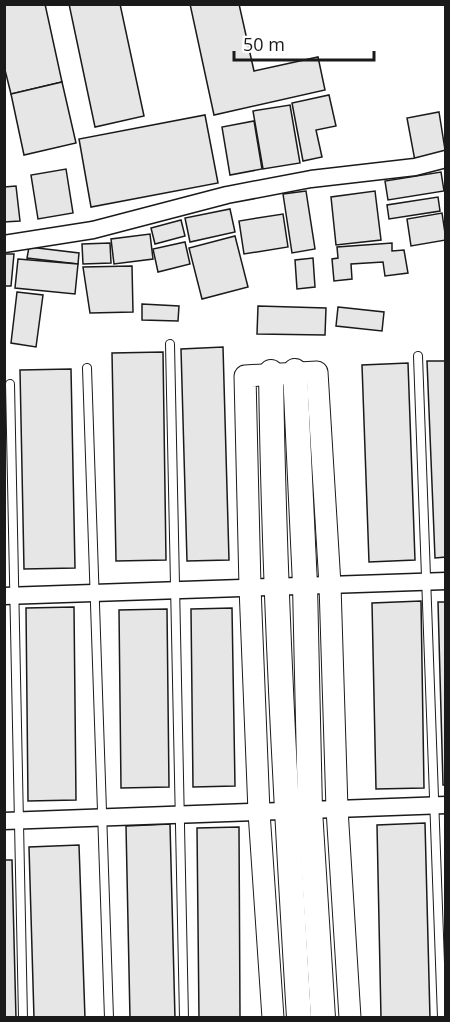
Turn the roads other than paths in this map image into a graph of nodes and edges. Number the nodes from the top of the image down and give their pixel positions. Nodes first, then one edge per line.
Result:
1 (446, 159) edge
2 (4, 244) edge
3 (170, 344) dead end
4 (418, 356) dead end
5 (87, 368) dead end
6 (302, 372) junction
7 (271, 374) junction
8 (10, 384) dead end
9 (446, 580) edge
10 (426, 581) junction
11 (305, 585) junction
12 (330, 585) junction
13 (276, 586) junction
14 (250, 587) junction
15 (175, 590) junction
16 (94, 592) junction
17 (10, 595) edge
18 (440, 806) edge
19 (337, 809) junction
20 (310, 810) junction
21 (286, 811) junction
22 (259, 812) junction
23 (180, 815) junction
24 (102, 818) junction
25 (12, 821) edge
26 (23, 1017) edge
27 (109, 1017) edge
28 (184, 1017) edge
29 (273, 1017) edge
30 (299, 1017) edge
31 (323, 1017) edge
32 (350, 1017) edge
33 (442, 1017) edge

1 - 2 street
3 - 15 lane
4 - 10 lane
5 - 16 lane
6 - 7 street
6 - 11 main road
6 - 12 street
7 - 13 main road
7 - 14 street
8 - 17 lane
9 - 10 street
10 - 12 street
10 - 18 lane
11 - 12 street
11 - 13 street
11 - 20 main road
12 - 19 street
13 - 14 street
13 - 21 main road
14 - 15 street
14 - 22 street
15 - 16 street
15 - 23 lane
16 - 17 street
16 - 24 lane
17 - 25 lane
18 - 19 street
18 - 33 lane
19 - 20 street
19 - 32 street
20 - 21 street
20 - 31 main road
21 - 22 street
21 - 30 main road
22 - 23 street
22 - 29 street
23 - 24 street
23 - 28 lane
24 - 25 street
24 - 27 lane
25 - 26 lane

